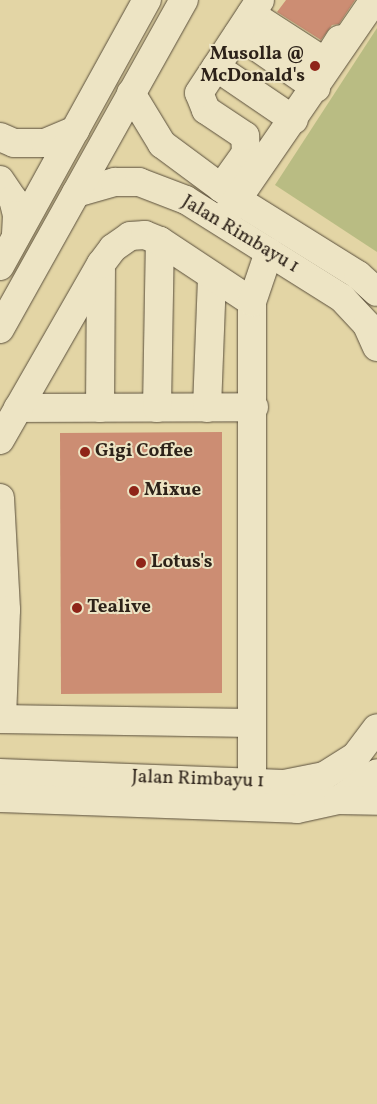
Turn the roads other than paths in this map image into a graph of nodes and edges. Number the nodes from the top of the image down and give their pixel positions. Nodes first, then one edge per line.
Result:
1 (147, 0) edge
2 (184, 0) edge
3 (366, 0) edge
4 (374, 0) edge
5 (250, 16) edge
6 (216, 67) junction
7 (316, 88) junction
8 (131, 93) junction
9 (294, 120) junction
10 (75, 130) junction
11 (245, 136) junction
12 (0, 137) edge
13 (271, 153) junction
14 (58, 161) junction
15 (0, 180) edge
16 (80, 185) junction
17 (226, 203) junction
18 (16, 236) junction
19 (160, 241) junction
20 (269, 252) junction
21 (101, 264) junction
22 (0, 266) edge
23 (212, 276) junction
24 (377, 292) edge
25 (252, 302) junction
26 (0, 329) edge
27 (377, 347) edge
28 (254, 407) junction
29 (18, 408) junction
30 (100, 408) junction
31 (157, 408) junction
32 (207, 408) junction
33 (0, 440) edge
34 (0, 498) edge
35 (3, 610) edge
36 (1, 719) edge
37 (251, 723) junction
38 (377, 728) edge
39 (0, 773) edge
40 (377, 773) edge
41 (252, 782) junction
42 (0, 798) edge
43 (338, 800) junction
44 (377, 801) edge

1 - 10 street
2 - 8 street
3 - 5 street
4 - 7 street
5 - 6 street
5 - 7 street
6 - 9 street
6 - 11 street
7 - 9 street
8 - 16 street
8 - 17 street, Jalan Rimbayu 1
9 - 13 street
10 - 12 street
10 - 14 street
11 - 13 street
11 - 17 street
13 - 17 street
14 - 16 street
14 - 18 street
15 - 18 street
16 - 17 street, Jalan Rimbayu 1
16 - 26 street
17 - 20 street, Jalan Rimbayu 1
17 - 24 street, Jalan Rimbayu 1
18 - 22 street
19 - 21 street
19 - 23 street
19 - 31 street
20 - 25 street
20 - 27 street, Jalan Rimbayu 1
21 - 29 street
21 - 30 street
23 - 25 street
23 - 32 street
25 - 28 street
28 - 32 street
28 - 37 street
29 - 30 street
29 - 33 street
30 - 31 street
31 - 32 street
34 - 35 street
35 - 36 street
36 - 37 street
37 - 41 street
38 - 41 street, Jalan Rimbayu 1
39 - 41 street, Jalan Rimbayu 1
40 - 43 street, Jalan Rimbayu 1
42 - 43 street, Jalan Rimbayu 1
43 - 44 street

